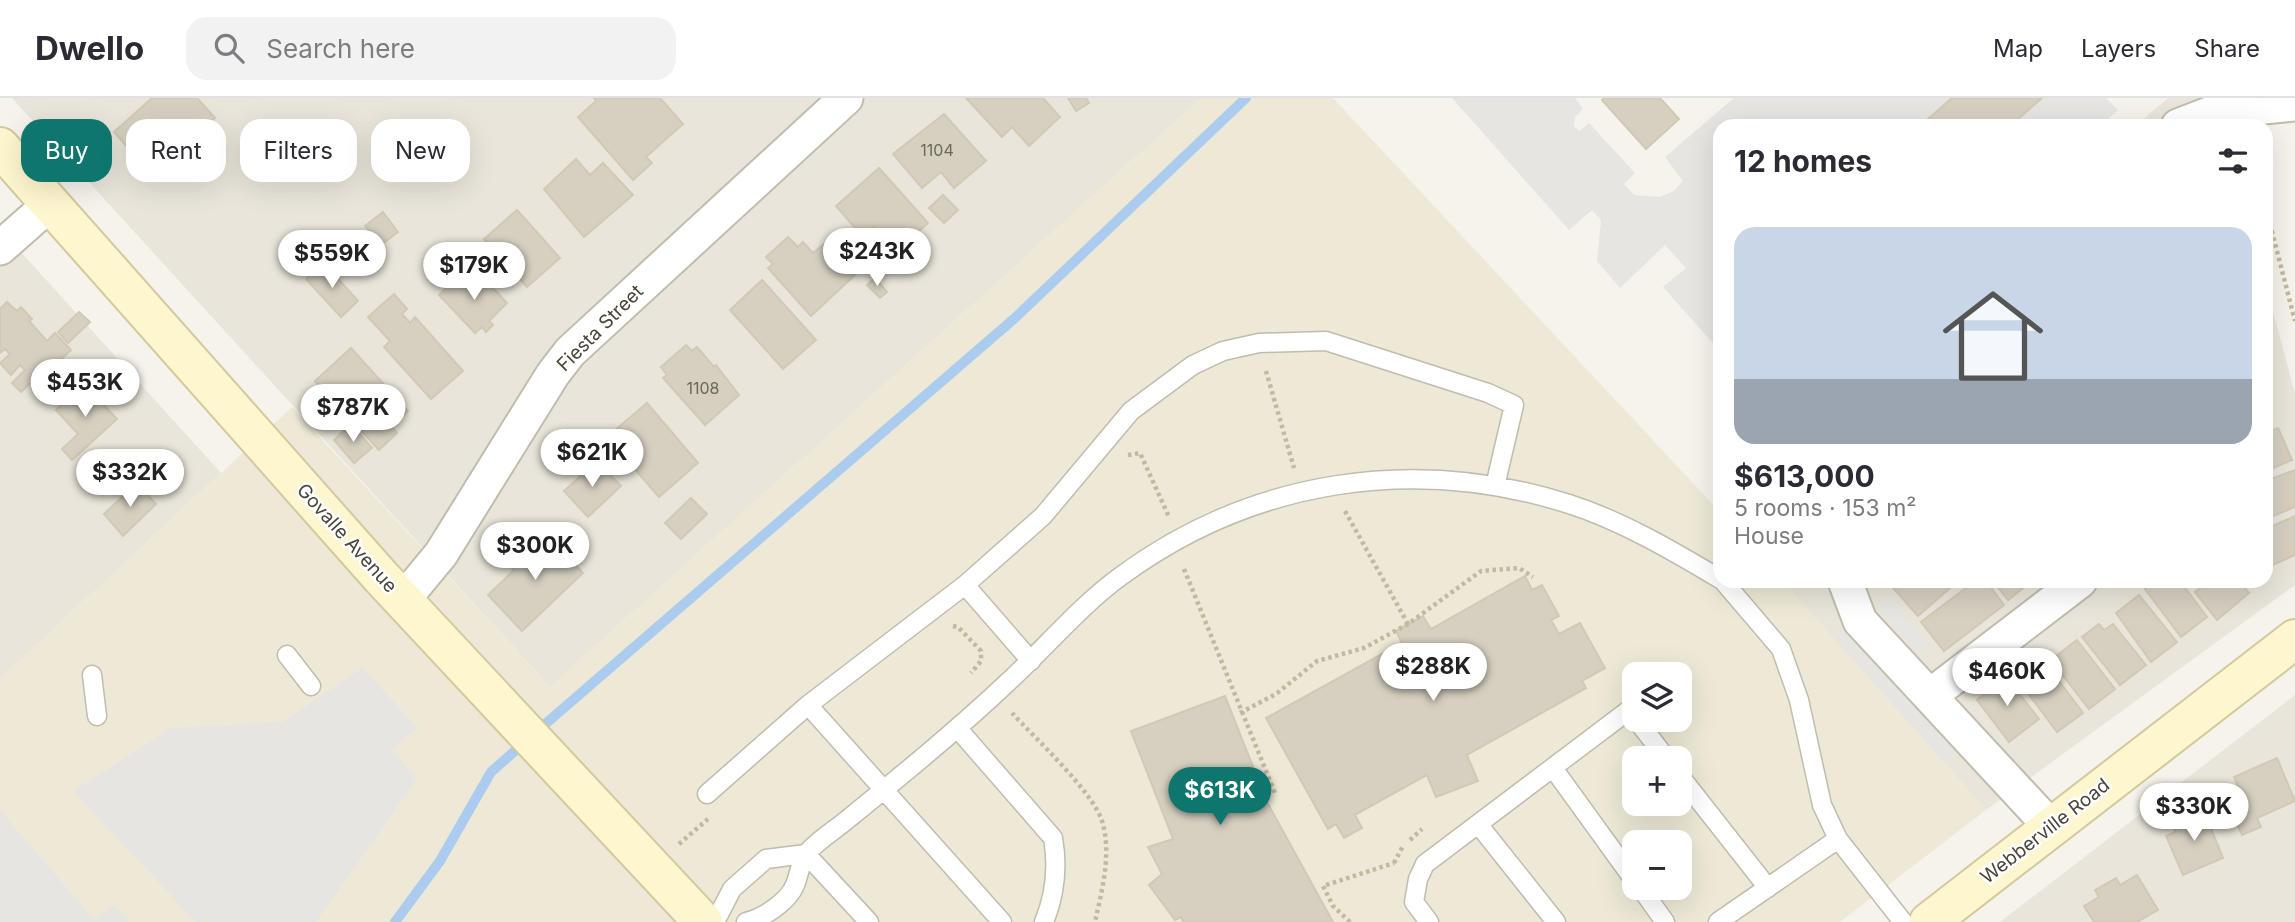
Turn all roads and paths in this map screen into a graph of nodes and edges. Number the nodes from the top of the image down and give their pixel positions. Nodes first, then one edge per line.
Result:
1 (846, 98) edge
2 (2295, 104) edge
3 (2196, 119) edge
4 (0, 147) edge
5 (51, 203) junction
6 (2273, 236) edge
7 (0, 248) edge
8 (2295, 321) edge
9 (1266, 371) dead end
10 (1122, 456) dead end
11 (1295, 472) dead end
12 (1495, 486) junction
13 (1356, 509) dead end
14 (1345, 511) junction
15 (1336, 512) dead end
16 (1171, 521) dead end
17 (1194, 563) dead end
18 (1713, 575) edge
19 (1533, 577) dead end
20 (965, 585) junction
21 (1729, 588) edge
22 (1848, 588) edge
23 (2071, 588) edge
24 (403, 600) junction
25 (1408, 624) junction
26 (946, 630) dead end
27 (2295, 639) edge
28 (287, 655) dead end
29 (1031, 661) junction
30 (971, 673) dead end
31 (92, 675) dead end
32 (312, 686) dead end
33 (1931, 695) junction
34 (808, 705) junction
35 (1007, 708) dead end
36 (1240, 713) junction
37 (1622, 715) edge
38 (97, 716) dead end
39 (958, 729) junction
40 (1646, 732) edge
41 (1657, 746) edge
42 (1553, 768) junction
43 (884, 790) junction
44 (1692, 791) edge
45 (1275, 793) dead end
46 (707, 794) dead end
47 (711, 816) dead end
48 (1478, 824) junction
49 (2050, 826) junction
50 (1838, 839) junction
51 (679, 844) dead end
52 (806, 854) junction
53 (1394, 863) dead end
54 (1622, 863) edge
55 (1768, 888) junction
56 (1649, 900) edge
57 (703, 922) edge
58 (715, 922) edge
59 (746, 922) edge
60 (869, 922) edge
61 (1002, 922) edge
62 (1044, 922) edge
63 (1095, 922) edge
64 (1350, 922) edge
65 (1429, 922) edge
66 (1556, 922) edge
67 (1665, 922) edge
68 (1718, 922) edge
69 (1903, 922) edge
70 (1929, 922) edge

1 - 24 street, Fiesta Street
2 - 3 street
4 - 5 street, Govalle Avenue
5 - 7 street
5 - 24 street, Govalle Avenue
6 - 8 path
9 - 11 path
10 - 16 path
12 - 18 lane
12 - 20 lane
12 - 29 lane
13 - 14 path
14 - 15 path
14 - 25 path
17 - 36 path
19 - 25 path
20 - 29 lane
20 - 34 lane
21 - 50 lane
22 - 33 street
23 - 33 street
24 - 57 street, Govalle Avenue
25 - 36 path
26 - 30 path
27 - 49 street, Webberville Road
28 - 32 lane
29 - 39 lane
31 - 38 lane
33 - 49 street
34 - 43 lane
34 - 46 lane
35 - 63 path
36 - 45 path
37 - 42 lane
39 - 43 lane
39 - 62 lane
40 - 41 lane
42 - 48 lane
42 - 54 lane
43 - 52 lane
43 - 61 lane
44 - 55 lane
47 - 51 path
48 - 65 lane
48 - 66 lane
49 - 70 street, Webberville Road
50 - 55 lane
50 - 69 lane
52 - 58 lane
52 - 59 lane
52 - 60 lane
53 - 64 path
55 - 68 lane
56 - 67 lane

